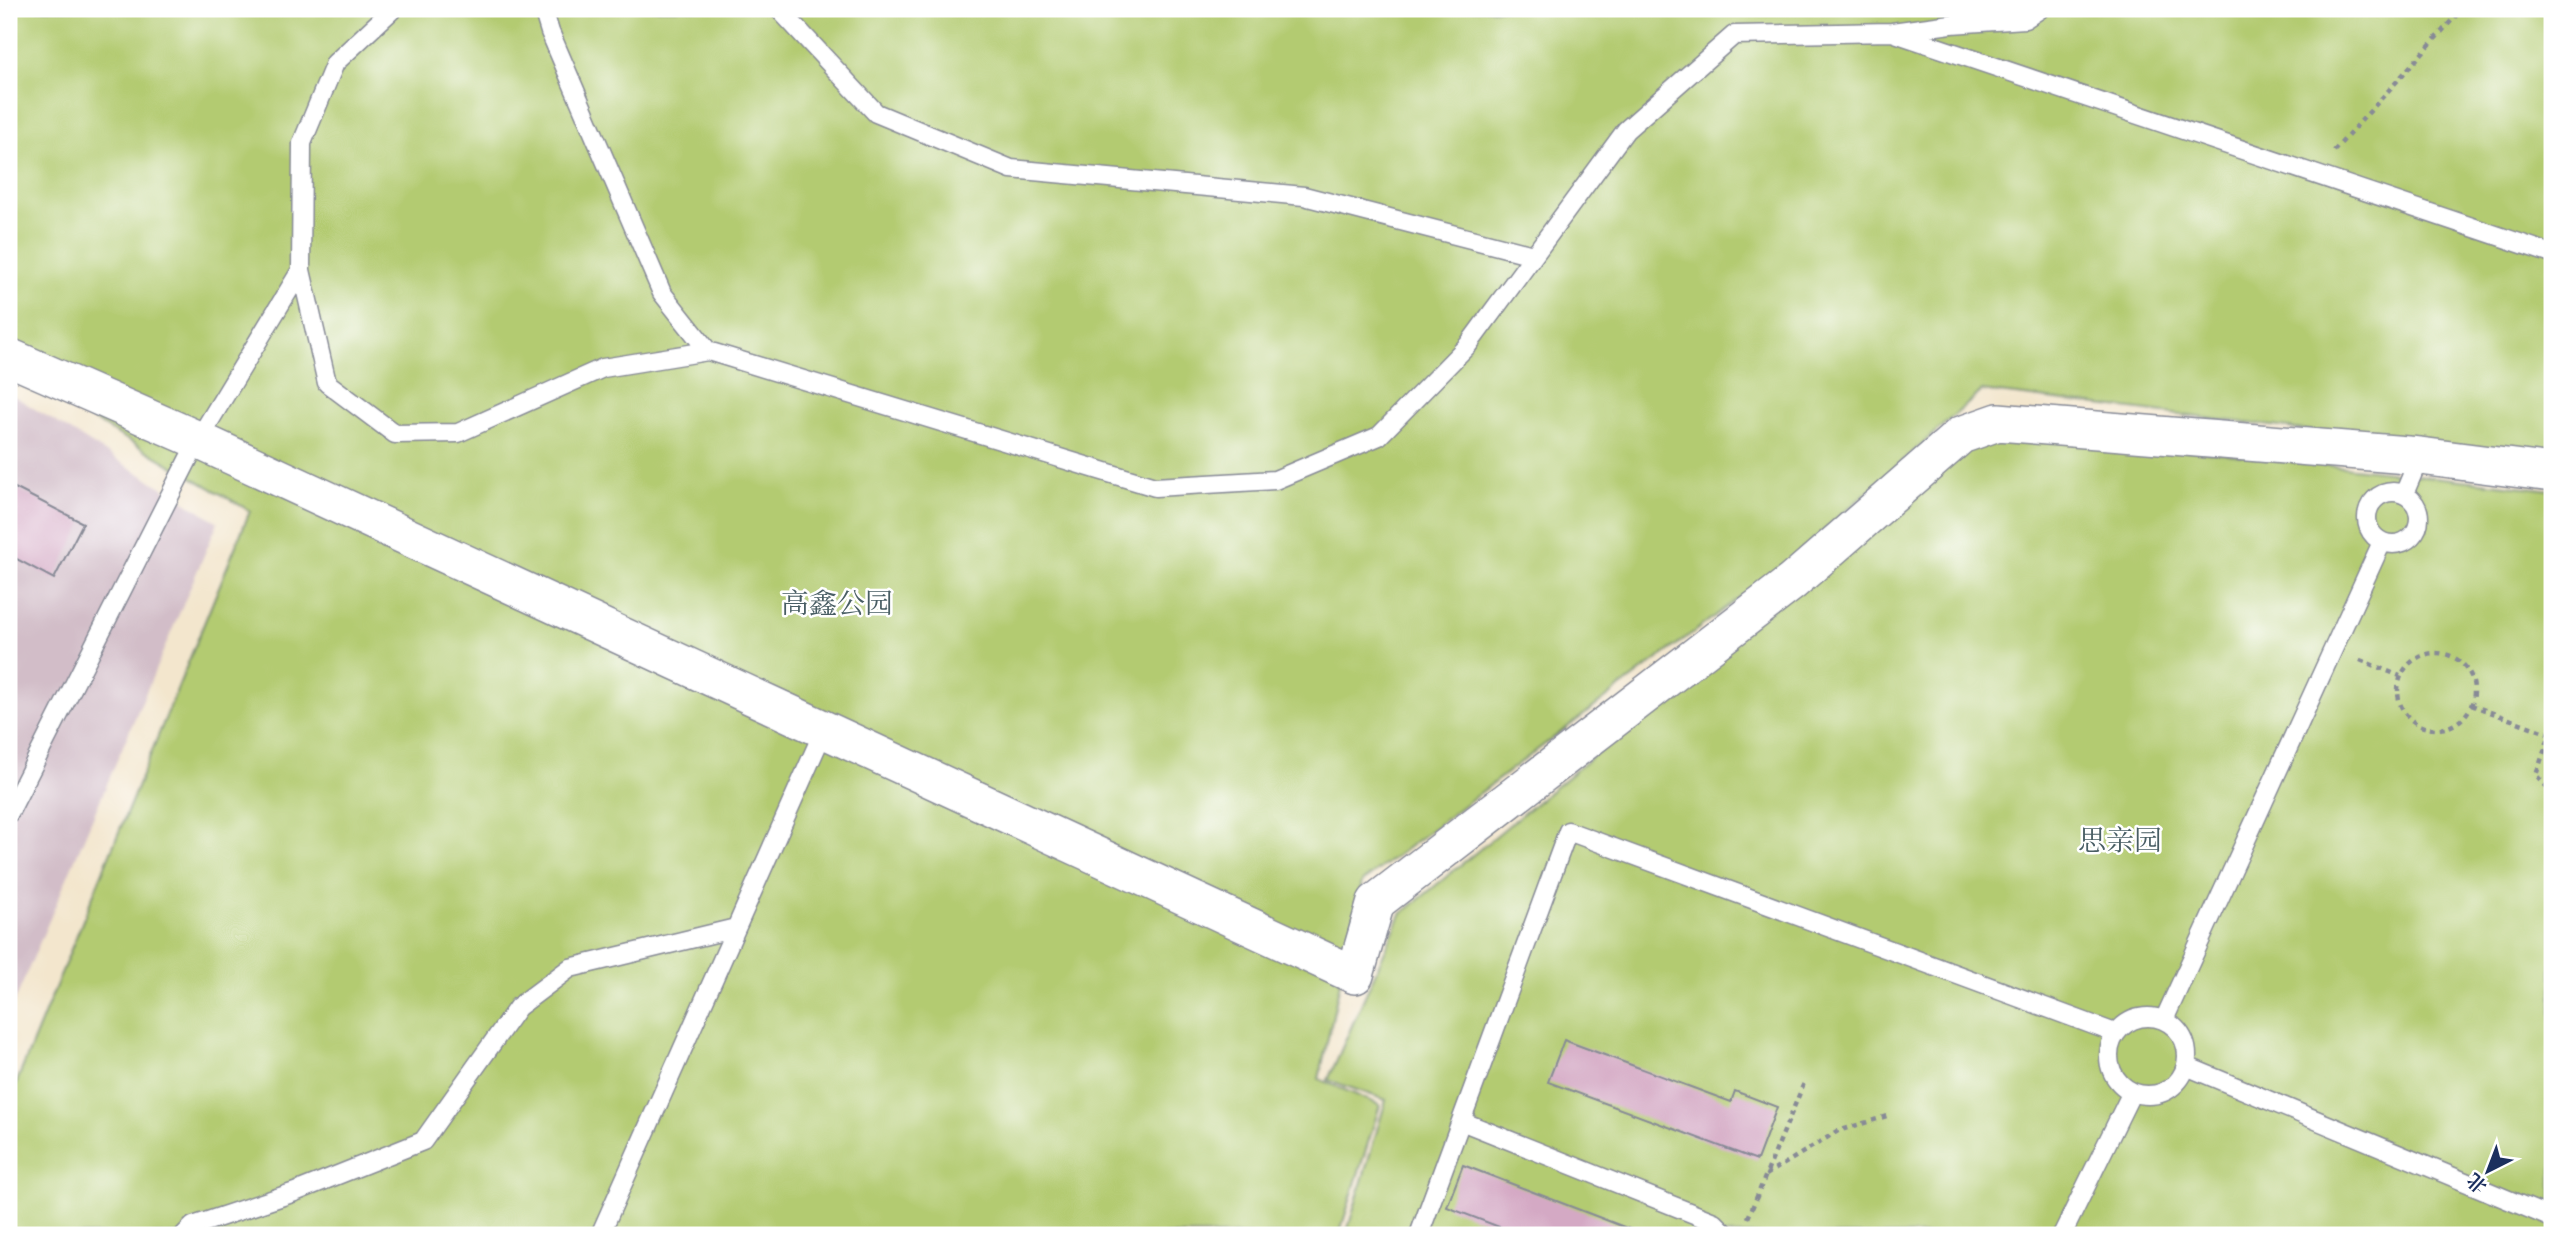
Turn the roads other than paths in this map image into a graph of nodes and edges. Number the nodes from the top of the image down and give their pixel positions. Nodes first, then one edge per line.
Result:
1 (393, 9) edge
2 (543, 9) edge
3 (779, 9) edge
4 (2040, 9) edge
5 (1892, 32) junction
6 (1534, 254) junction
7 (2552, 254) edge
8 (301, 270) junction
9 (708, 351) junction
10 (9, 357) edge
11 (198, 440) junction
12 (2420, 456) junction
13 (2552, 473) edge
14 (2404, 494) junction
15 (2382, 541) junction
16 (824, 730) junction
17 (9, 813) edge
18 (736, 928) junction
19 (2164, 1020) junction
20 (2115, 1033) junction
21 (2186, 1066) junction
22 (2132, 1092) junction
23 (1461, 1121) junction
24 (2552, 1218) edge
25 (184, 1235) edge
26 (600, 1235) edge
27 (1419, 1235) edge
28 (1727, 1235) edge
29 (2062, 1235) edge

1 - 8 lane
2 - 9 lane
3 - 6 lane
4 - 5 lane
5 - 6 lane
5 - 7 lane
6 - 9 lane
8 - 9 lane
8 - 11 lane
10 - 11 street
11 - 16 street
11 - 17 lane
12 - 13 street
12 - 14 lane
12 - 16 street
14 - 15 lane
14 - 15 lane
15 - 19 lane
16 - 18 lane
18 - 25 lane
18 - 26 lane
19 - 20 lane
19 - 21 lane
20 - 22 lane
20 - 23 lane
21 - 22 lane
21 - 24 lane
22 - 29 lane
23 - 27 lane
23 - 28 lane

